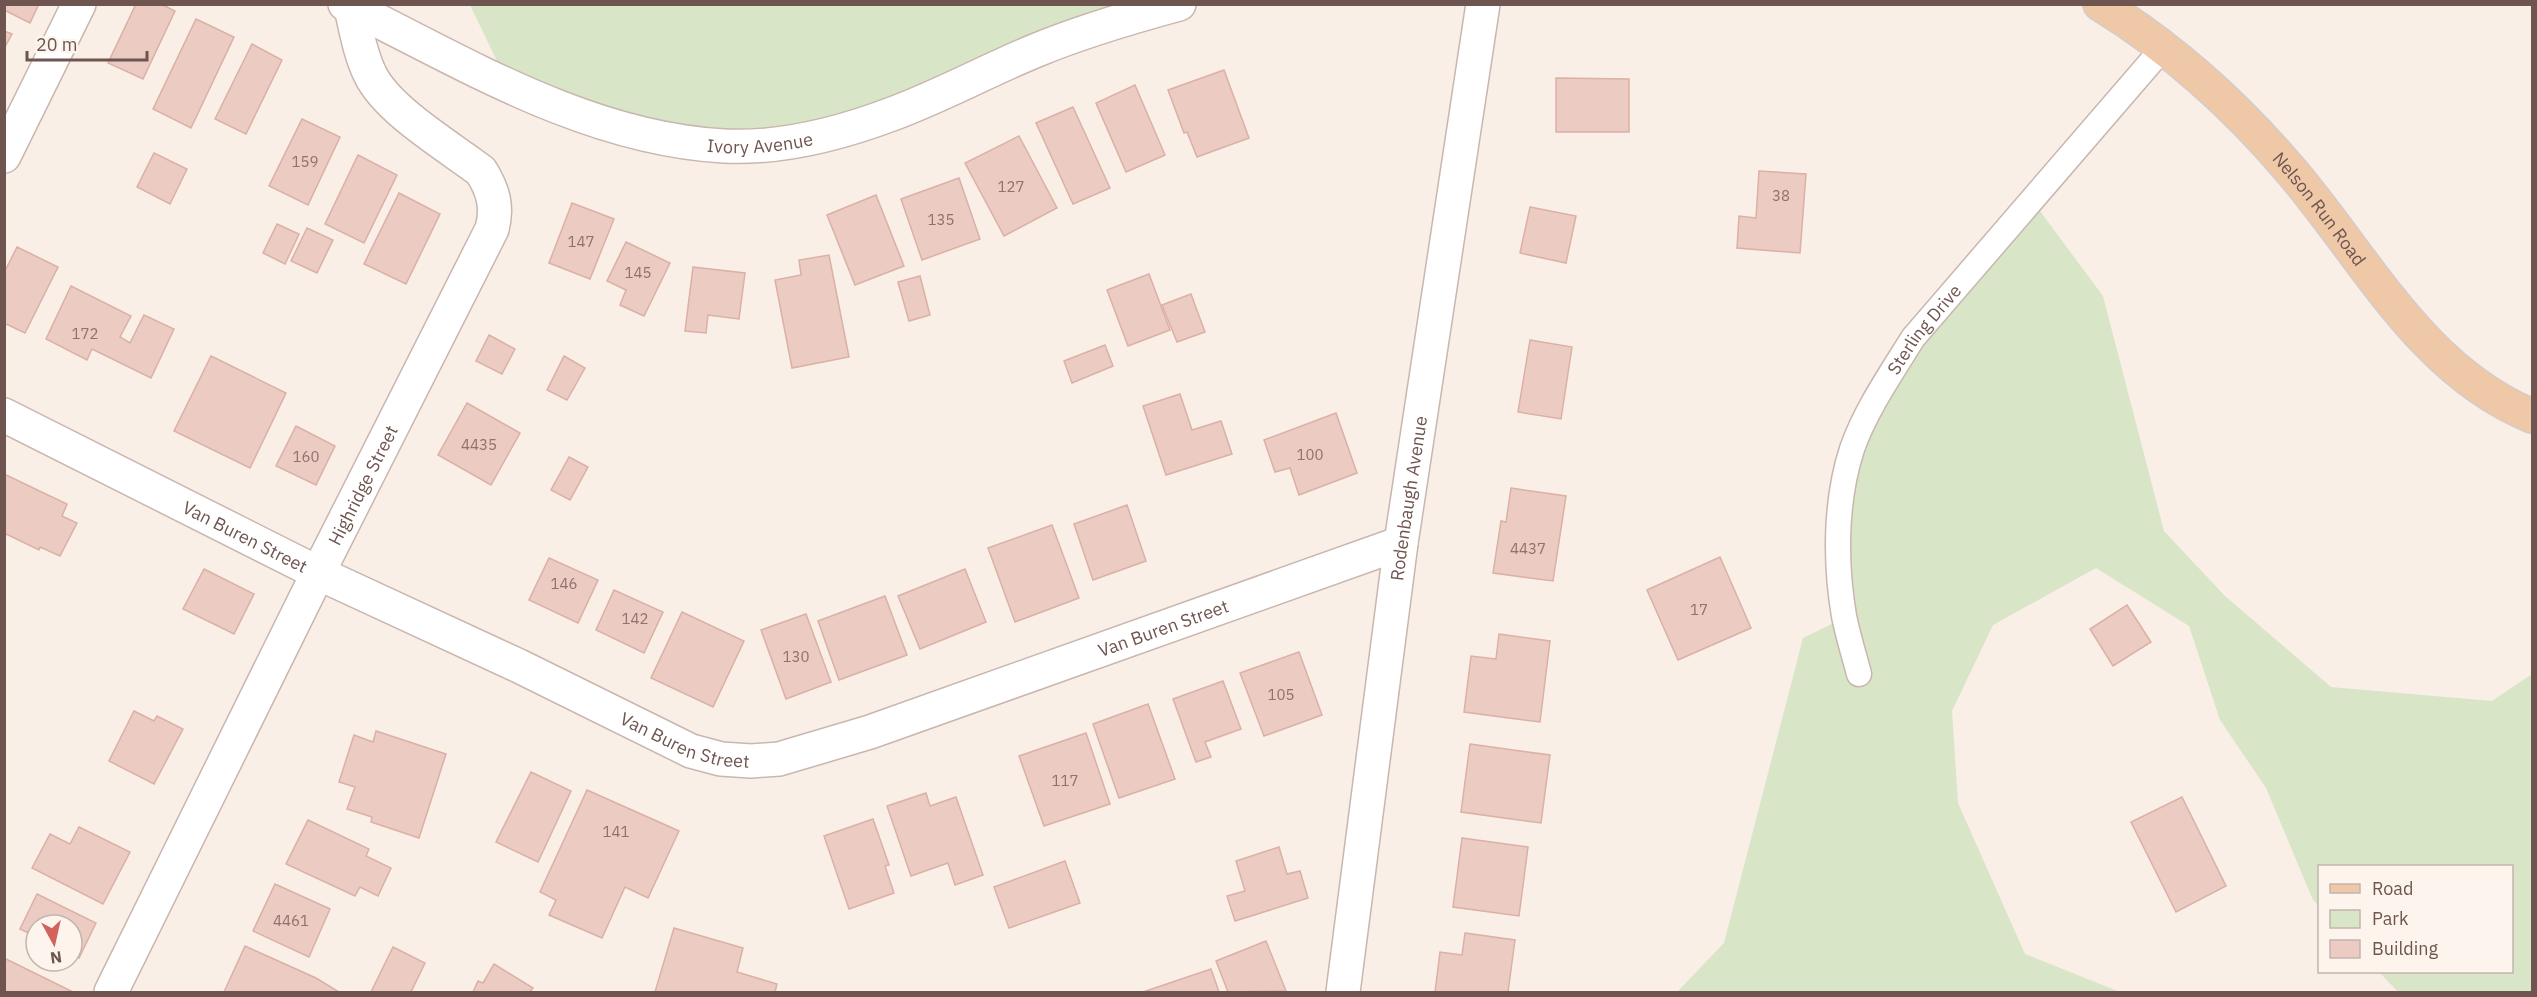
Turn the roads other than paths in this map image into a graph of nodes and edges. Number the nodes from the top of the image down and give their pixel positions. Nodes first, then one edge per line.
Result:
1 (79, 4) edge
2 (1179, 4) edge
3 (1483, 4) edge
4 (2100, 4) edge
5 (348, 6) edge
6 (2163, 48) junction
7 (4, 156) edge
8 (4, 415) edge
9 (2532, 416) edge
10 (1401, 543) junction
11 (318, 573) junction
12 (1859, 674) dead end
13 (111, 993) edge
14 (1343, 993) edge

1 - 7 street
2 - 5 street, Ivory Avenue
3 - 10 street, Rodenbaugh Avenue
4 - 6 main road, Nelson Run Road
5 - 11 street, Highridge Street
6 - 9 main road, Nelson Run Road
6 - 12 lane, Sterling Drive
8 - 11 street, Van Buren Street
10 - 11 street, Van Buren Street
10 - 14 street, Rodenbaugh Avenue
11 - 13 street, Highridge Street

